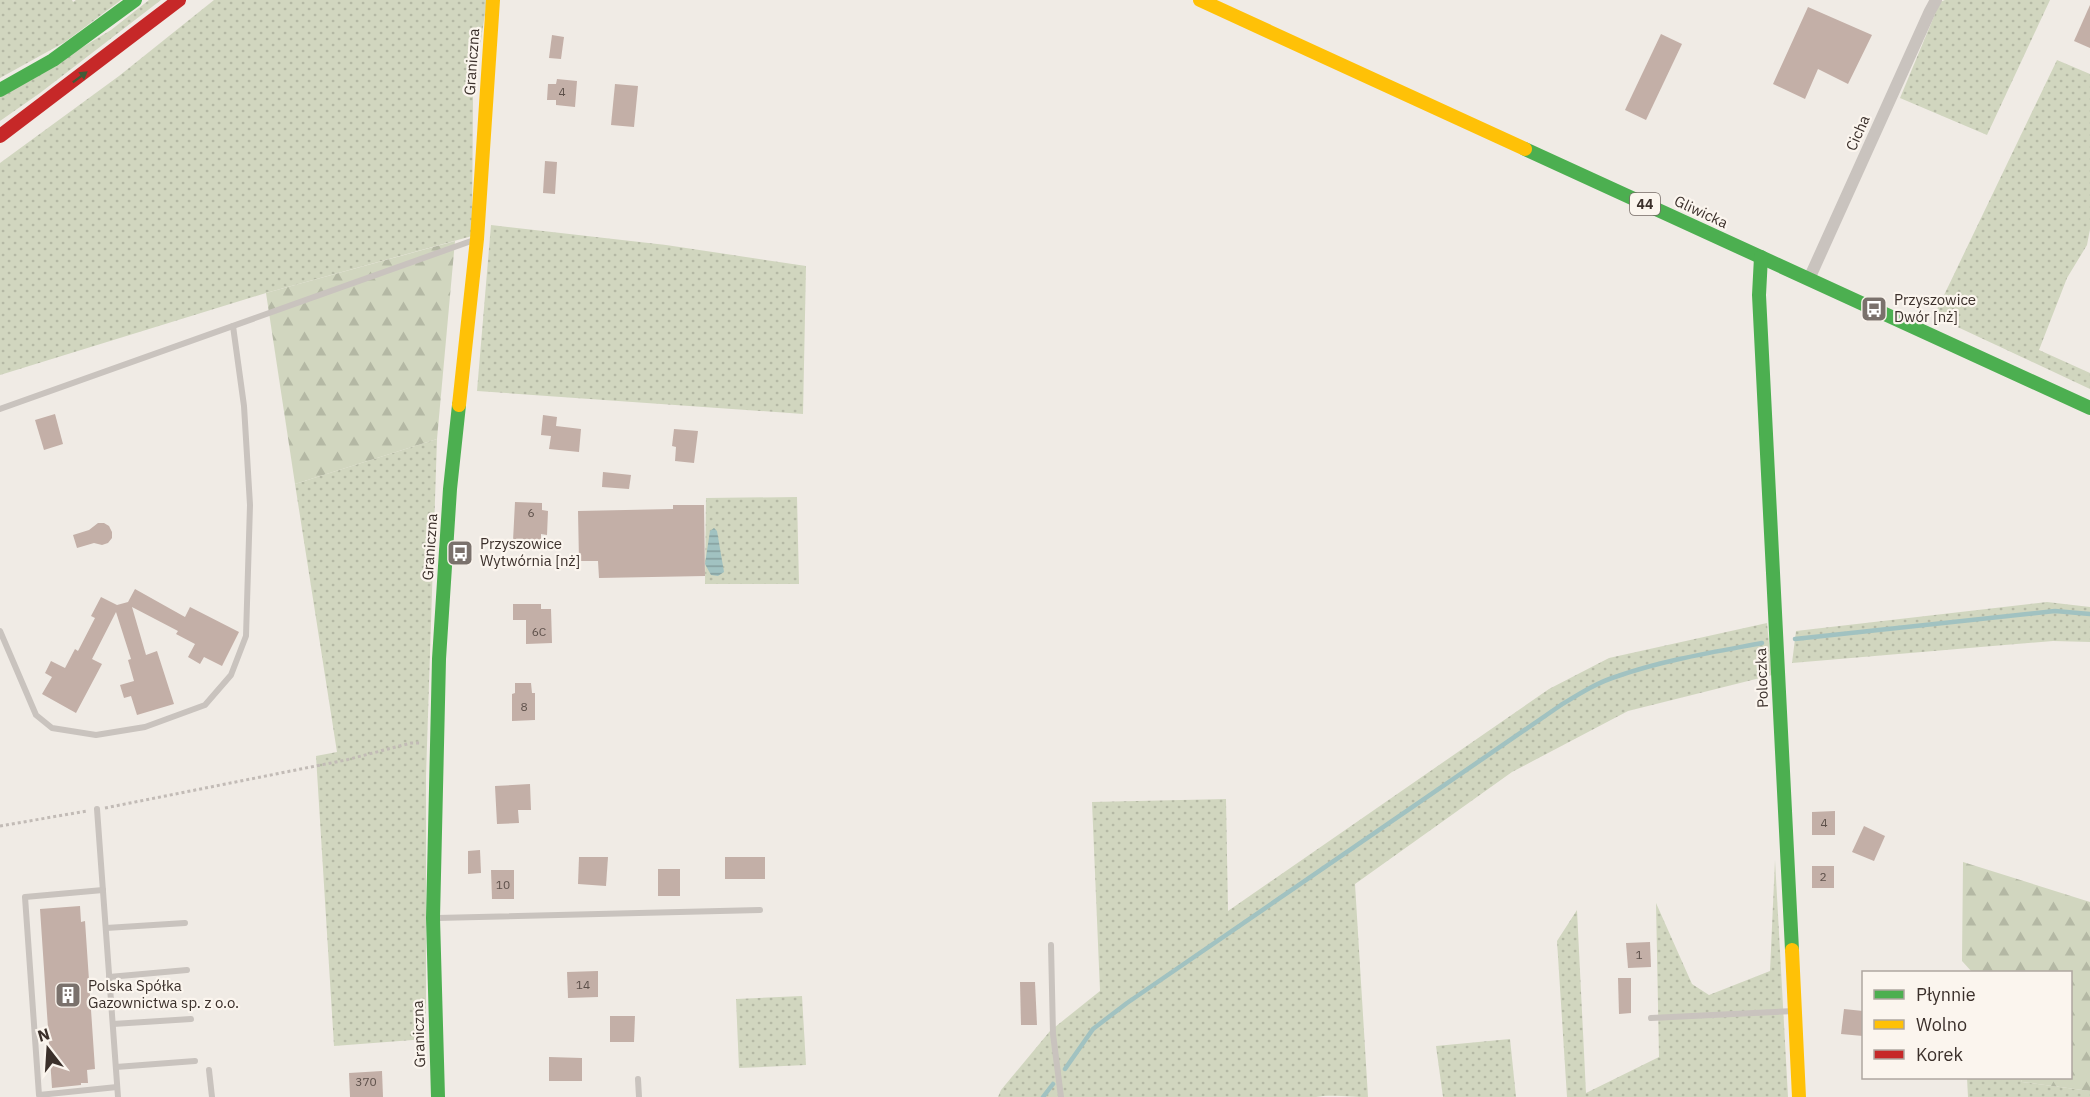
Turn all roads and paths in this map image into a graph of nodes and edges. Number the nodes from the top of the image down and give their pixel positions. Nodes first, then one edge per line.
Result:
1 (135, 0) edge
2 (179, 0) edge
3 (493, 0) edge
4 (1200, 0) edge
5 (1936, 0) edge
6 (0, 90) edge
7 (0, 136) edge
8 (477, 239) junction
9 (1761, 257) junction
10 (1809, 279) junction
11 (233, 326) junction
12 (2090, 408) edge
13 (0, 409) edge
14 (0, 631) edge
15 (437, 742) junction
16 (97, 809) junction
17 (0, 826) edge
18 (104, 890) junction
19 (760, 910) dead end
20 (433, 918) junction
21 (185, 923) dead end
22 (106, 928) junction
23 (1051, 945) dead end
24 (187, 970) dead end
25 (109, 977) junction
26 (1794, 1011) junction
27 (1651, 1018) dead end
28 (191, 1019) dead end
29 (113, 1024) junction
30 (195, 1061) dead end
31 (116, 1067) junction
32 (209, 1070) dead end
33 (638, 1079) dead end
34 (117, 1087) junction
35 (118, 1097) edge
36 (212, 1097) edge
37 (438, 1097) edge
38 (639, 1097) edge
39 (1061, 1097) edge
40 (1799, 1097) edge

1 - 6 main road
7 -> 2 main road
3 - 8 main road, Graniczna
4 - 9 main road, Gliwicka / 44
5 - 10 street, Cicha
8 - 11 lane
8 - 15 main road, Graniczna
9 - 10 main road, Gliwicka / 44
9 - 26 main road, Poloczka
10 - 12 main road, Gliwicka / 44
11 - 13 lane
11 - 14 lane
15 - 16 path
15 - 20 main road, Graniczna
16 - 17 path
16 - 18 lane
18 - 22 lane
18 - 34 lane
19 - 20 lane
20 - 37 main road, Graniczna
21 - 22 lane
22 - 25 lane
23 - 39 lane
24 - 25 lane
25 - 29 lane
26 - 27 lane
26 - 40 main road, Poloczka
28 - 29 lane
29 - 31 lane
30 - 31 lane
31 - 34 lane
32 - 36 lane
33 - 38 lane
34 - 35 lane

